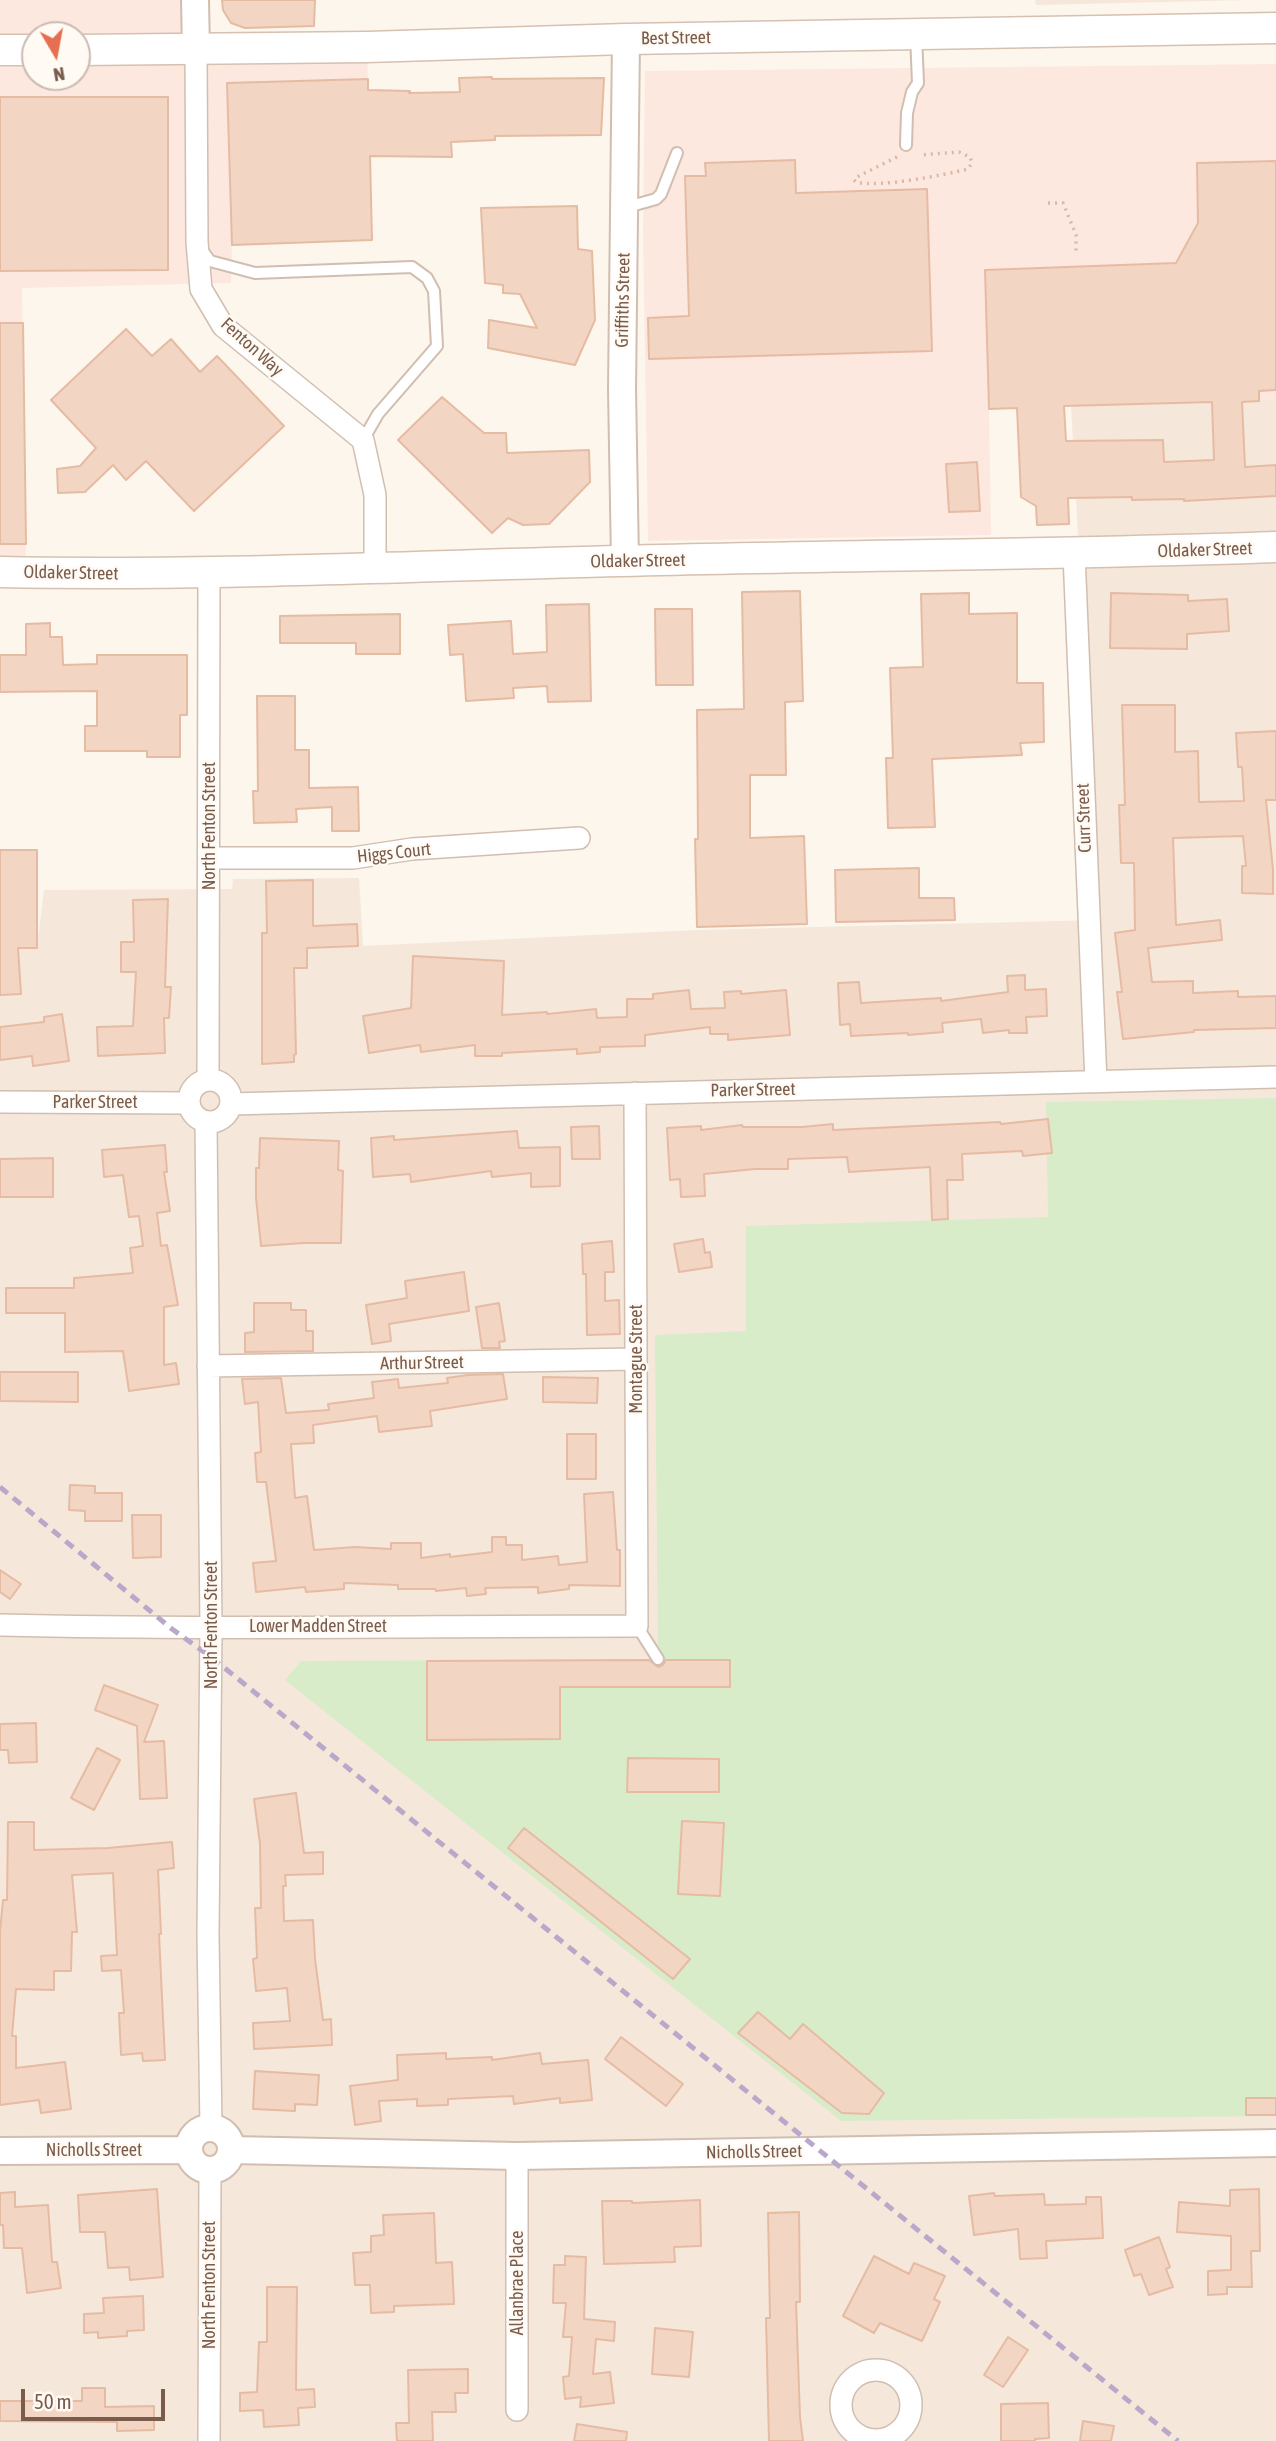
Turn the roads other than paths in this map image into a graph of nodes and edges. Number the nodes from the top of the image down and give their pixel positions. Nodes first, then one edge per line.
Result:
1 (195, 0) edge
2 (1276, 28) edge
3 (916, 33) junction
4 (626, 39) junction
5 (0, 50) edge
6 (21, 50) edge
7 (91, 50) edge
8 (195, 50) junction
9 (908, 150) road end
10 (677, 153) dead end
11 (624, 208) junction
12 (197, 242) junction
13 (363, 440) junction
14 (1276, 547) edge
15 (1074, 554) junction
16 (625, 561) junction
17 (375, 568) junction
18 (0, 572) edge
19 (209, 573) junction
20 (579, 838) dead end
21 (209, 858) junction
22 (1276, 1077) edge
23 (208, 1080) junction
24 (1096, 1082) junction
25 (635, 1093) junction
26 (0, 1102) edge
27 (189, 1103) junction
28 (231, 1104) junction
29 (206, 1122) junction
30 (636, 1359) junction
31 (208, 1366) junction
32 (0, 1625) edge
33 (637, 1626) junction
34 (211, 1628) junction
35 (658, 1659) dead end
36 (211, 2128) junction
37 (1276, 2143) edge
38 (189, 2150) junction
39 (232, 2150) junction
40 (0, 2151) edge
41 (517, 2156) junction
42 (210, 2171) junction
43 (517, 2410) dead end
44 (209, 2441) edge

1 - 8 street
2 - 3 main road, Best Street
3 - 4 main road, Best Street
3 - 9 lane
4 - 8 main road, Best Street
4 - 11 street, Griffiths Street
5 - 6 main road
7 - 8 main road, Best Street
8 - 12 street, Fenton Way
10 - 11 lane
11 - 16 street, Griffiths Street
12 - 13 street, Fenton Way
12 - 13 lane
13 - 17 street
14 - 15 main road, Oldaker Street
15 - 16 main road, Oldaker Street
15 - 24 street, Curr Street
16 - 17 main road, Oldaker Street
17 - 19 main road, Oldaker Street
18 - 19 main road, Oldaker Street
19 - 21 street, North Fenton Street
20 - 21 street, Higgs Court
21 - 23 street, North Fenton Street
22 - 24 street, Parker Street
23 - 27 street
23 - 28 street
24 - 25 street, Parker Street
25 - 28 street, Parker Street
25 - 30 street, Montague Street
26 - 27 street, Parker Street
27 - 29 street
28 - 29 street
29 - 31 street, North Fenton Street
30 - 31 street, Arthur Street
30 - 33 street, Montague Street
31 - 34 street, North Fenton Street
32 - 34 street, Lower Madden Street
33 - 34 street, Lower Madden Street
33 - 35 lane
34 - 36 street, North Fenton Street
36 - 38 street
36 - 39 street
37 - 41 street, Nicholls Street
38 - 40 street, Nicholls Street
38 - 42 street
39 - 41 street, Nicholls Street
39 - 42 street
41 - 43 street, Allanbrae Place
42 - 44 street, North Fenton Street

